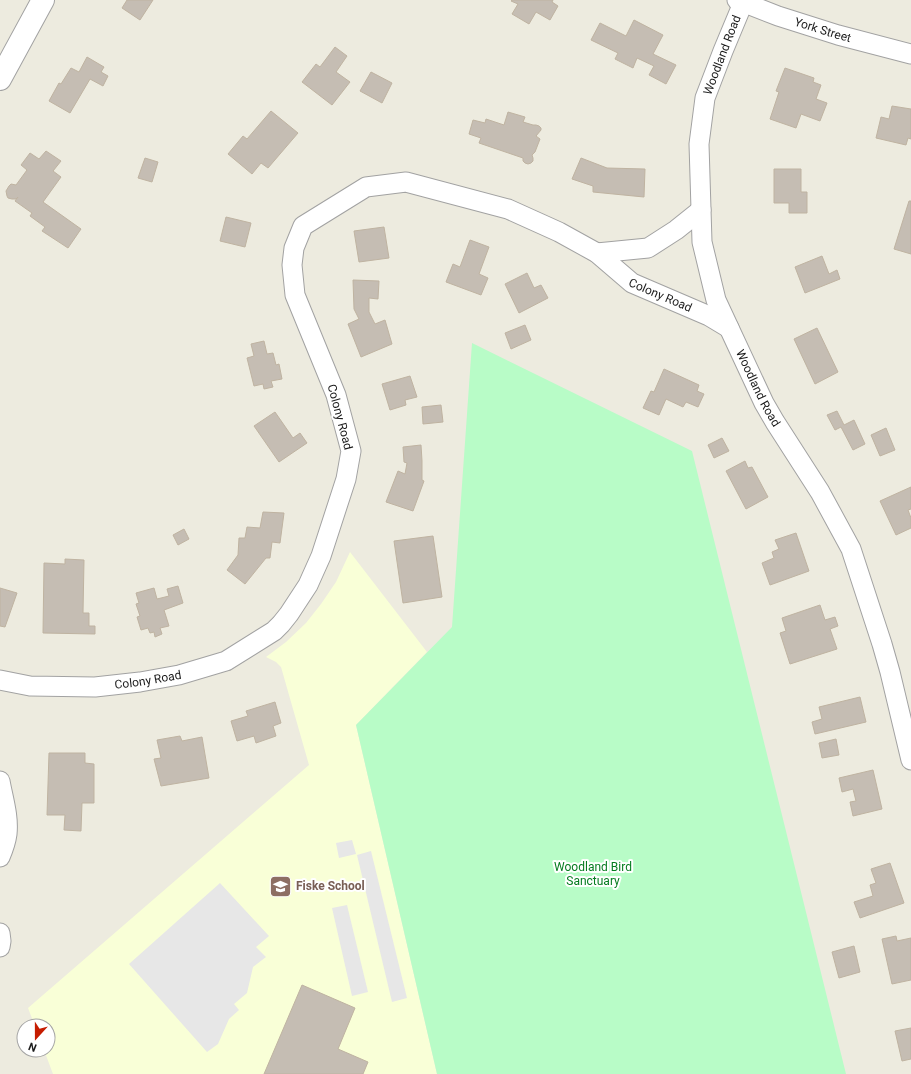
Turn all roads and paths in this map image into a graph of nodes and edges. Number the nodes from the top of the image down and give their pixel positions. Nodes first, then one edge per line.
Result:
1 (43, 0) edge
2 (740, 1) edge
3 (911, 54) edge
4 (0, 79) edge
5 (701, 210) junction
6 (597, 253) junction
7 (729, 328) junction
8 (1, 683) edge
9 (907, 725) edge
10 (911, 760) edge
11 (0, 781) edge
12 (0, 857) edge
13 (0, 933) edge
14 (0, 947) edge

1 - 4 street
2 - 3 street, York Street
2 - 5 street, Woodland Road
5 - 6 street
5 - 7 street, Woodland Road
6 - 7 street, Colony Road
6 - 8 street, Colony Road
7 - 9 street, Woodland Road
9 - 10 street, Woodland Road
11 - 12 street
13 - 14 street

